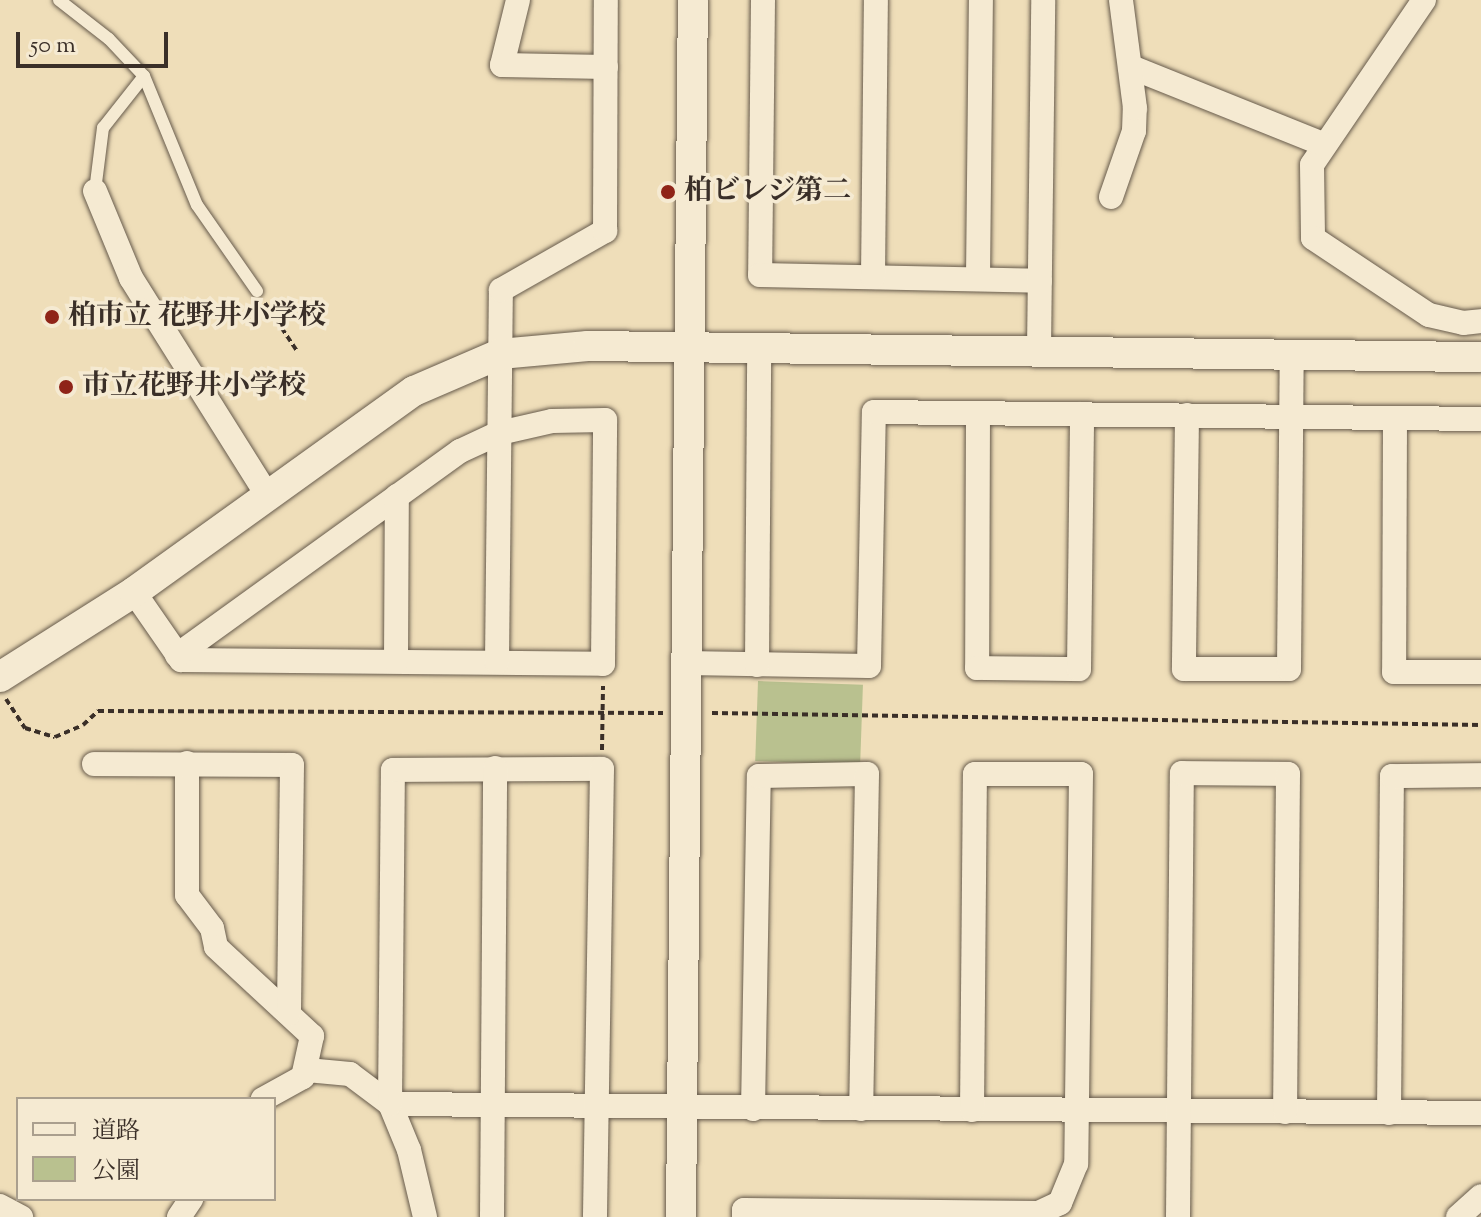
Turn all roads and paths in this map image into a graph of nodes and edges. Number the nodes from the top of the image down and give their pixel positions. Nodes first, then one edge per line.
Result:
1 (59, 0) edge
2 (518, 0) edge
3 (606, 0) edge
4 (693, 0) edge
5 (763, 0) edge
6 (876, 0) edge
7 (981, 0) edge
8 (1043, 0) edge
9 (1121, 0) edge
10 (1424, 0) edge
11 (606, 67) junction
12 (1131, 67) junction
13 (144, 76) junction
14 (1323, 144) junction
15 (95, 191) joint
16 (1111, 197) dead end
17 (873, 277) junction
18 (978, 278) junction
19 (1040, 281) junction
20 (257, 291) joint
21 (1481, 321) edge
22 (689, 347) junction
23 (759, 348) junction
24 (1039, 350) junction
25 (297, 351) dead end
26 (500, 354) junction
27 (1292, 354) junction
28 (1481, 357) edge
29 (978, 414) junction
30 (1082, 414) junction
31 (1187, 415) junction
32 (1292, 417) junction
33 (1395, 418) junction
34 (1481, 419) edge
35 (499, 433) junction
36 (268, 496) junction
37 (397, 496) junction
38 (134, 592) junction
39 (177, 655) junction
40 (396, 661) junction
41 (497, 662) junction
42 (685, 663) junction
43 (603, 664) junction
44 (757, 665) junction
45 (1481, 672) edge
46 (0, 677) edge
47 (0, 690) edge
48 (602, 713) junction
49 (685, 713) junction
50 (1481, 725) edge
51 (187, 763) junction
52 (94, 764) dead end
53 (495, 768) junction
54 (602, 769) junction
55 (1481, 775) edge
56 (289, 1013) junction
57 (307, 1070) junction
58 (266, 1097) edge
59 (390, 1104) junction
60 (493, 1105) junction
61 (597, 1107) junction
62 (682, 1108) junction
63 (753, 1109) junction
64 (861, 1109) junction
65 (972, 1110) junction
66 (1076, 1111) junction
67 (1180, 1111) junction
68 (1285, 1112) junction
69 (1389, 1113) junction
70 (1481, 1113) edge
71 (1481, 1196) edge
72 (0, 1206) edge
73 (1035, 1215) edge
74 (21, 1217) edge
75 (425, 1217) edge
76 (492, 1217) edge
77 (595, 1217) edge
78 (681, 1217) edge
79 (744, 1217) edge
80 (1178, 1217) edge
81 (1458, 1217) edge

1 - 13 lane
2 - 11 street
3 - 11 street
4 - 22 street
5 - 17 street
6 - 17 street
7 - 18 street
8 - 19 street
9 - 12 street
10 - 14 street
11 - 26 street
12 - 14 street
12 - 16 street
13 - 15 lane
13 - 20 lane
14 - 21 street
15 - 36 street
17 - 18 street
18 - 19 street
19 - 24 street
20 - 25 path
22 - 23 street
22 - 26 street
22 - 42 street
23 - 24 street
23 - 44 street
24 - 27 street
26 - 35 street
26 - 36 street
27 - 28 street
27 - 32 street
29 - 30 street
29 - 30 street
29 - 44 street
30 - 31 street
31 - 32 street
31 - 32 street
32 - 33 street
33 - 34 street
33 - 45 street
35 - 37 street
35 - 41 street
35 - 43 street
36 - 38 street
37 - 39 street
37 - 40 street
38 - 39 street
38 - 46 street
39 - 40 street
40 - 41 street
41 - 43 street
42 - 44 street
42 - 49 street
43 - 48 path
47 - 48 path
48 - 49 path
48 - 54 path
49 - 50 path
49 - 62 street
51 - 52 street
51 - 56 street
51 - 56 street
53 - 54 street
53 - 59 street
53 - 60 street
54 - 61 street
55 - 69 street
56 - 57 street
57 - 58 street
57 - 59 street
59 - 60 street
59 - 75 street
60 - 61 street
60 - 76 street
61 - 62 street
61 - 77 street
62 - 63 street
62 - 78 street
63 - 64 street
63 - 64 street
64 - 65 street
65 - 66 street
65 - 66 street
66 - 67 street
66 - 73 street
67 - 68 street
67 - 68 street
67 - 80 street
68 - 69 street
69 - 70 street
71 - 81 street
72 - 74 street
73 - 79 street

